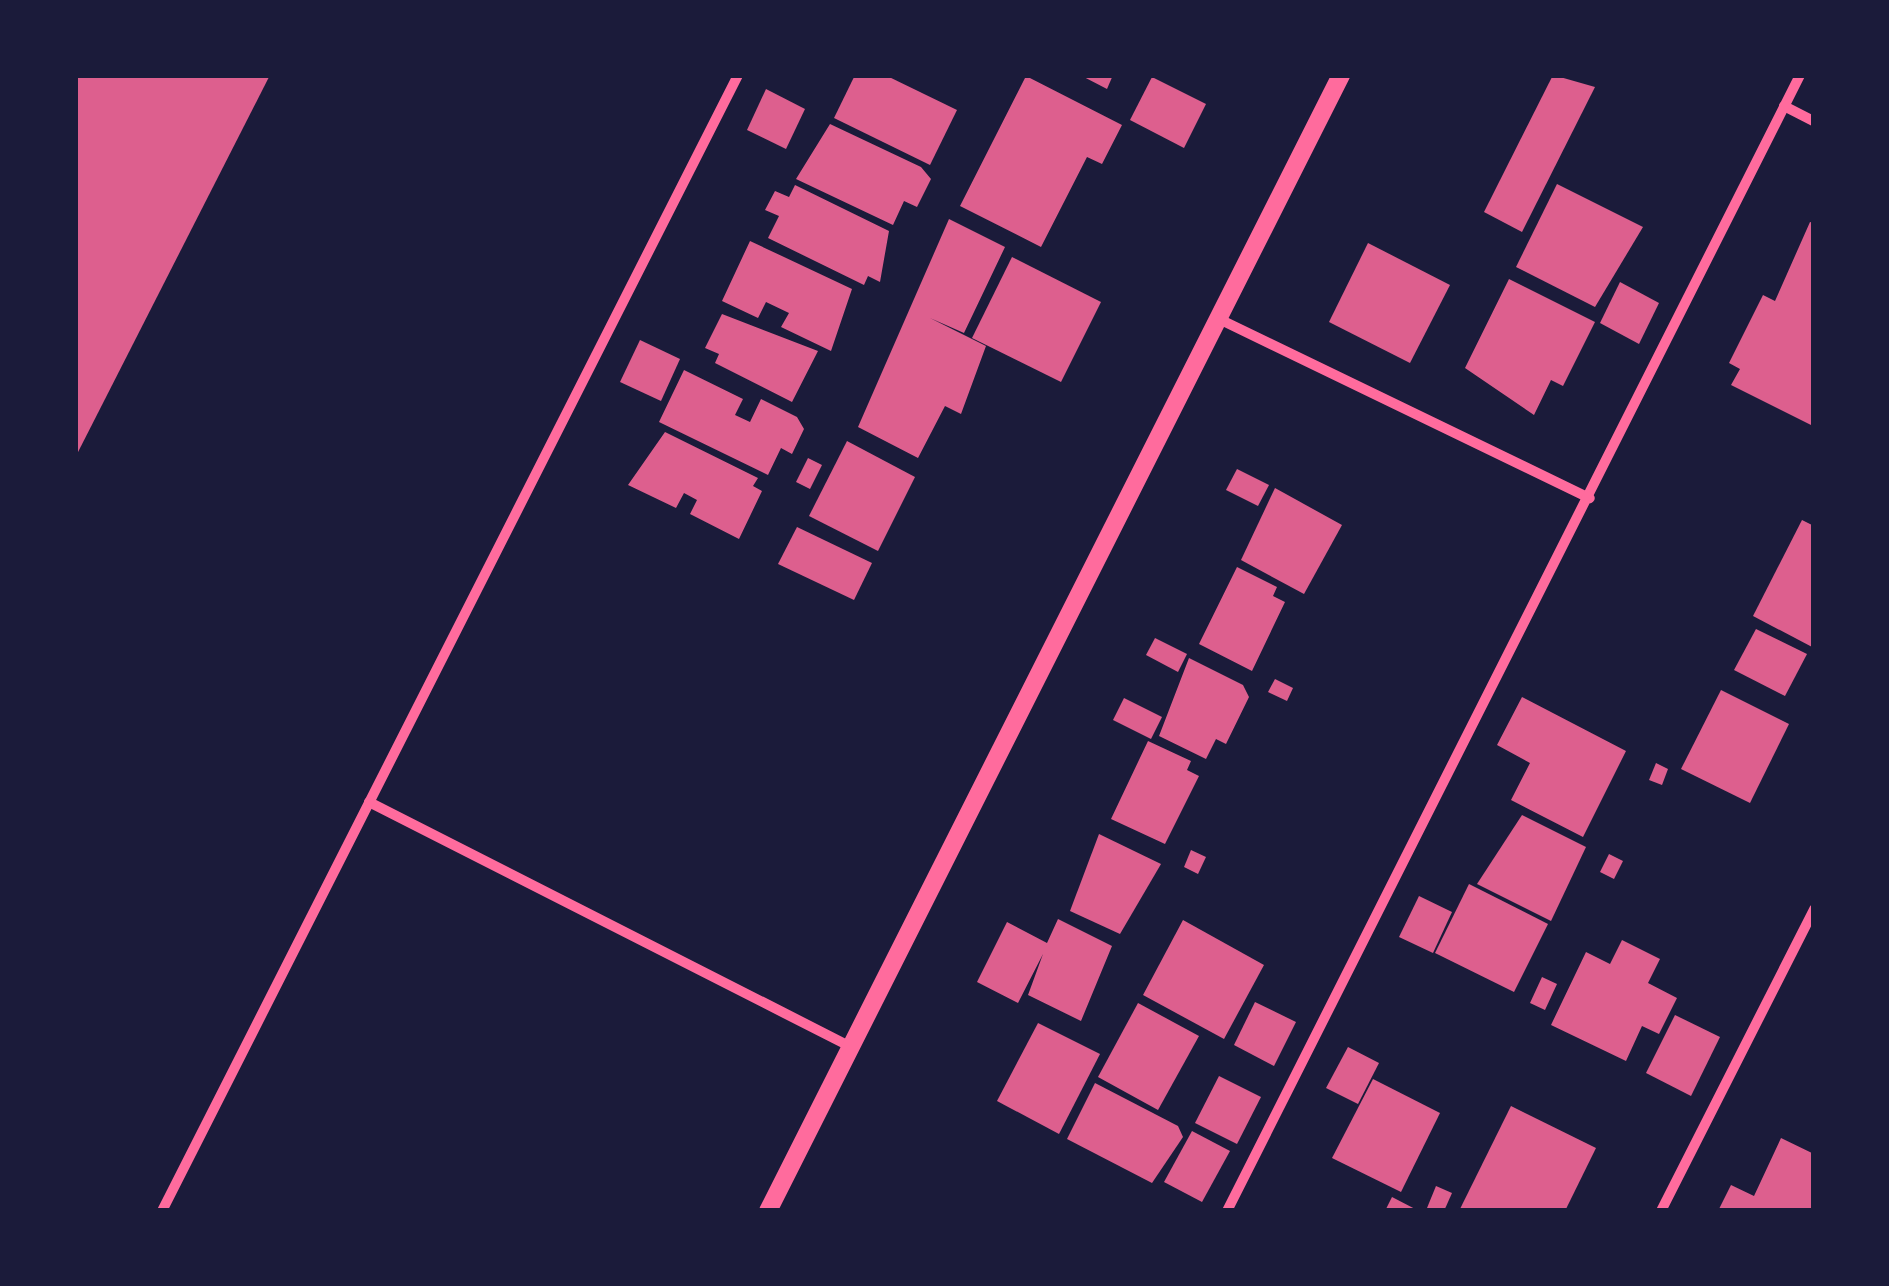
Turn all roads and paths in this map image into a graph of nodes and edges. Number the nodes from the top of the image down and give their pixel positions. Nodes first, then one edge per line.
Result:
1 (738, 75) edge
2 (1341, 75) edge
3 (1800, 75) edge
4 (1784, 106) junction
5 (1814, 121) edge
6 (1216, 318) junction
7 (1590, 498) junction
8 (369, 802) junction
9 (1814, 908) edge
10 (852, 1047) junction
11 (162, 1211) edge
12 (768, 1211) edge
13 (1227, 1211) edge
14 (1661, 1211) edge

1 - 8 street
2 - 6 street
3 - 4 street
4 - 5 street
4 - 7 street
6 - 7 street
6 - 10 street
7 - 13 street
8 - 10 street
8 - 11 street
9 - 14 street
10 - 12 street

